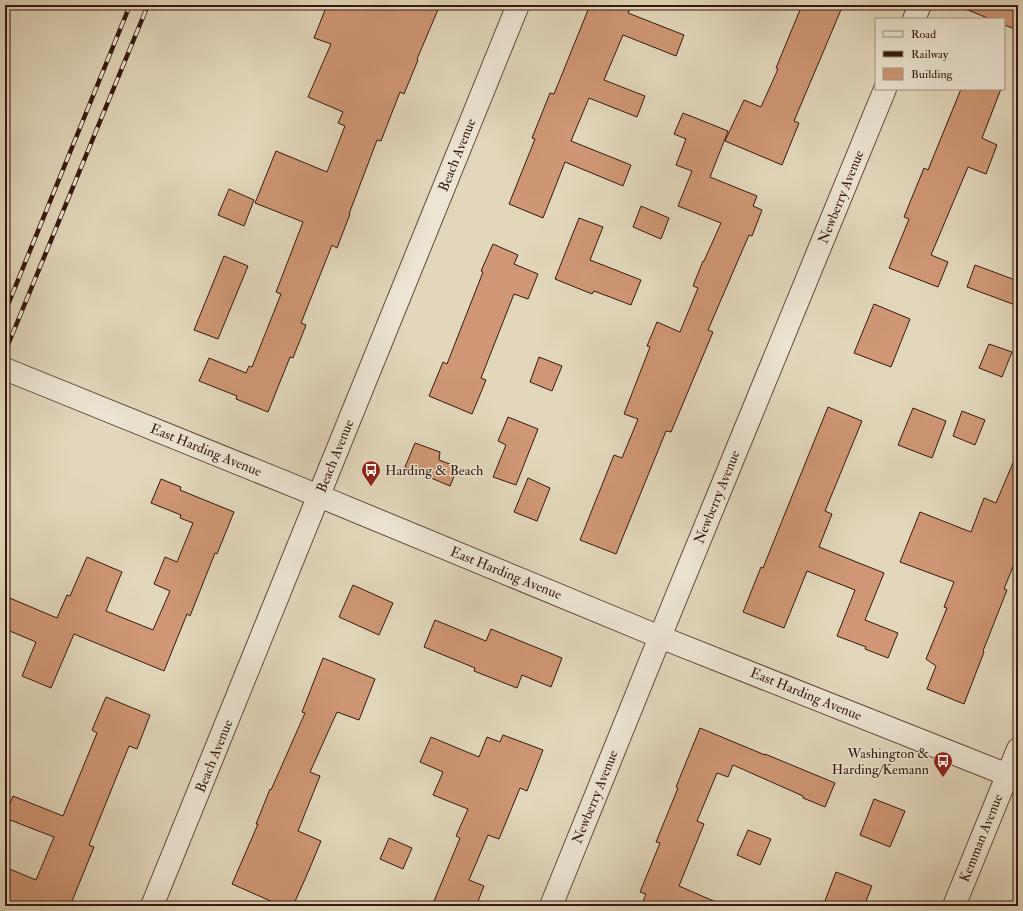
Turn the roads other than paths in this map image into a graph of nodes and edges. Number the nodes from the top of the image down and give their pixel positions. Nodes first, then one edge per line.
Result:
1 (518, 5) edge
2 (920, 5) edge
3 (914, 18) edge
4 (885, 90) edge
5 (5, 369) edge
6 (319, 496) junction
7 (660, 637) junction
8 (1018, 748) edge
9 (1013, 777) edge
10 (152, 906) edge
11 (551, 906) edge
12 (954, 906) edge

1 - 6 street, Beach Avenue
2 - 3 street
4 - 7 street, Newberry Avenue
5 - 6 street, East Harding Avenue
6 - 7 street, East Harding Avenue
6 - 10 street, Beach Avenue
7 - 9 street, East Harding Avenue
7 - 11 street, Newberry Avenue
8 - 9 street, Kemman Avenue
9 - 12 street, Kemman Avenue

